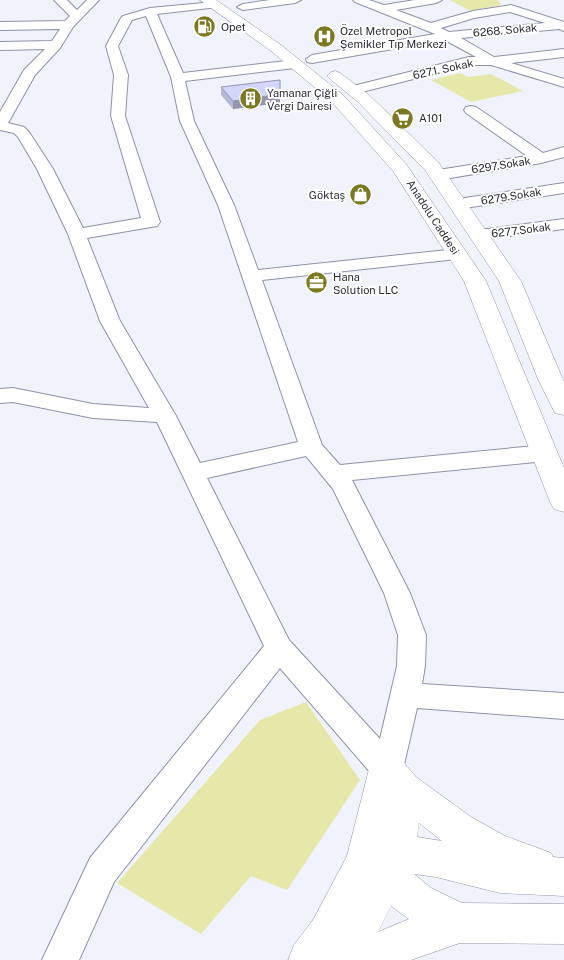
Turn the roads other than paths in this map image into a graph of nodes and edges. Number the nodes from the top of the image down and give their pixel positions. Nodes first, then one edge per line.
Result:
1 (60, 0) edge
2 (93, 0) edge
3 (294, 0) edge
4 (359, 0) edge
5 (436, 0) edge
6 (210, 3) edge
7 (238, 4) edge
8 (509, 4) edge
9 (542, 5) dead end
10 (460, 8) dead end
11 (380, 9) junction
12 (150, 10) junction
13 (472, 15) junction
14 (72, 20) junction
15 (550, 20) junction
16 (0, 26) edge
17 (563, 26) edge
18 (431, 27) junction
19 (448, 36) junction
20 (56, 45) junction
21 (0, 46) edge
22 (564, 54) edge
23 (492, 61) junction
24 (303, 62) junction
25 (177, 78) junction
26 (562, 81) edge
27 (354, 90) junction
28 (471, 110) dead end
29 (0, 125) edge
30 (564, 152) edge
31 (541, 158) junction
32 (438, 175) junction
33 (564, 188) edge
34 (458, 204) junction
35 (564, 224) edge
36 (77, 234) junction
37 (479, 235) junction
38 (457, 254) junction
39 (251, 276) junction
40 (557, 379) edge
41 (0, 396) edge
42 (564, 407) edge
43 (165, 416) junction
44 (311, 446) junction
45 (545, 453) junction
46 (192, 473) junction
47 (334, 474) junction
48 (564, 502) edge
49 (279, 648) junction
50 (406, 695) junction
51 (564, 706) edge
52 (395, 779) junction
53 (382, 864) junction
54 (564, 877) edge
55 (460, 923) junction
56 (564, 924) edge
57 (60, 960) edge
58 (309, 960) edge
59 (337, 960) edge
60 (363, 960) edge

1 - 14 street
2 - 14 street
3 - 7 street
4 - 11 street
5 - 11 street
6 - 12 street
6 - 24 main road, Anadolu Caddesi
7 - 24 main road, Anadolu Caddesi
8 - 13 street
8 - 15 street
9 - 15 street
10 - 13 street
11 - 18 street
12 - 25 street
12 - 36 street
13 - 18 street
14 - 16 street
14 - 20 street
15 - 17 street
17 - 19 street, 6268. Sokak
18 - 19 street
19 - 23 street
19 - 24 street, 6268. Sokak
20 - 21 street
20 - 29 street
22 - 23 street, 6271. Sokak
23 - 26 street
23 - 27 street, 6271. Sokak
24 - 25 street, 6268. Sokak
24 - 27 main road, Anadolu Caddesi
24 - 38 main road, Anadolu Caddesi
25 - 39 street
27 - 32 main road, Anadolu Caddesi
28 - 31 street
29 - 36 street
30 - 31 street, 6297.Sokak
31 - 32 street, 6297.Sokak
32 - 34 main road, Anadolu Caddesi
33 - 34 street, 6279.Sokak
34 - 37 main road, Anadolu Caddesi
35 - 37 street, 6277.Sokak
36 - 43 street
37 - 40 main road, Anadolu Caddesi
38 - 39 street
38 - 45 main road, Anadolu Caddesi
39 - 44 street
40 - 42 main road, Anadolu Caddesi
41 - 43 street
43 - 46 street
44 - 46 street
44 - 47 street
45 - 47 street
45 - 48 main road, Anadolu Caddesi
46 - 49 street
47 - 50 street
49 - 52 street
49 - 57 street
50 - 51 street
50 - 52 street
52 - 53 main road
52 - 54 main road
53 - 54 main road
53 - 55 main road
53 - 58 main road
53 - 59 main road
55 - 56 main road
55 - 60 main road

